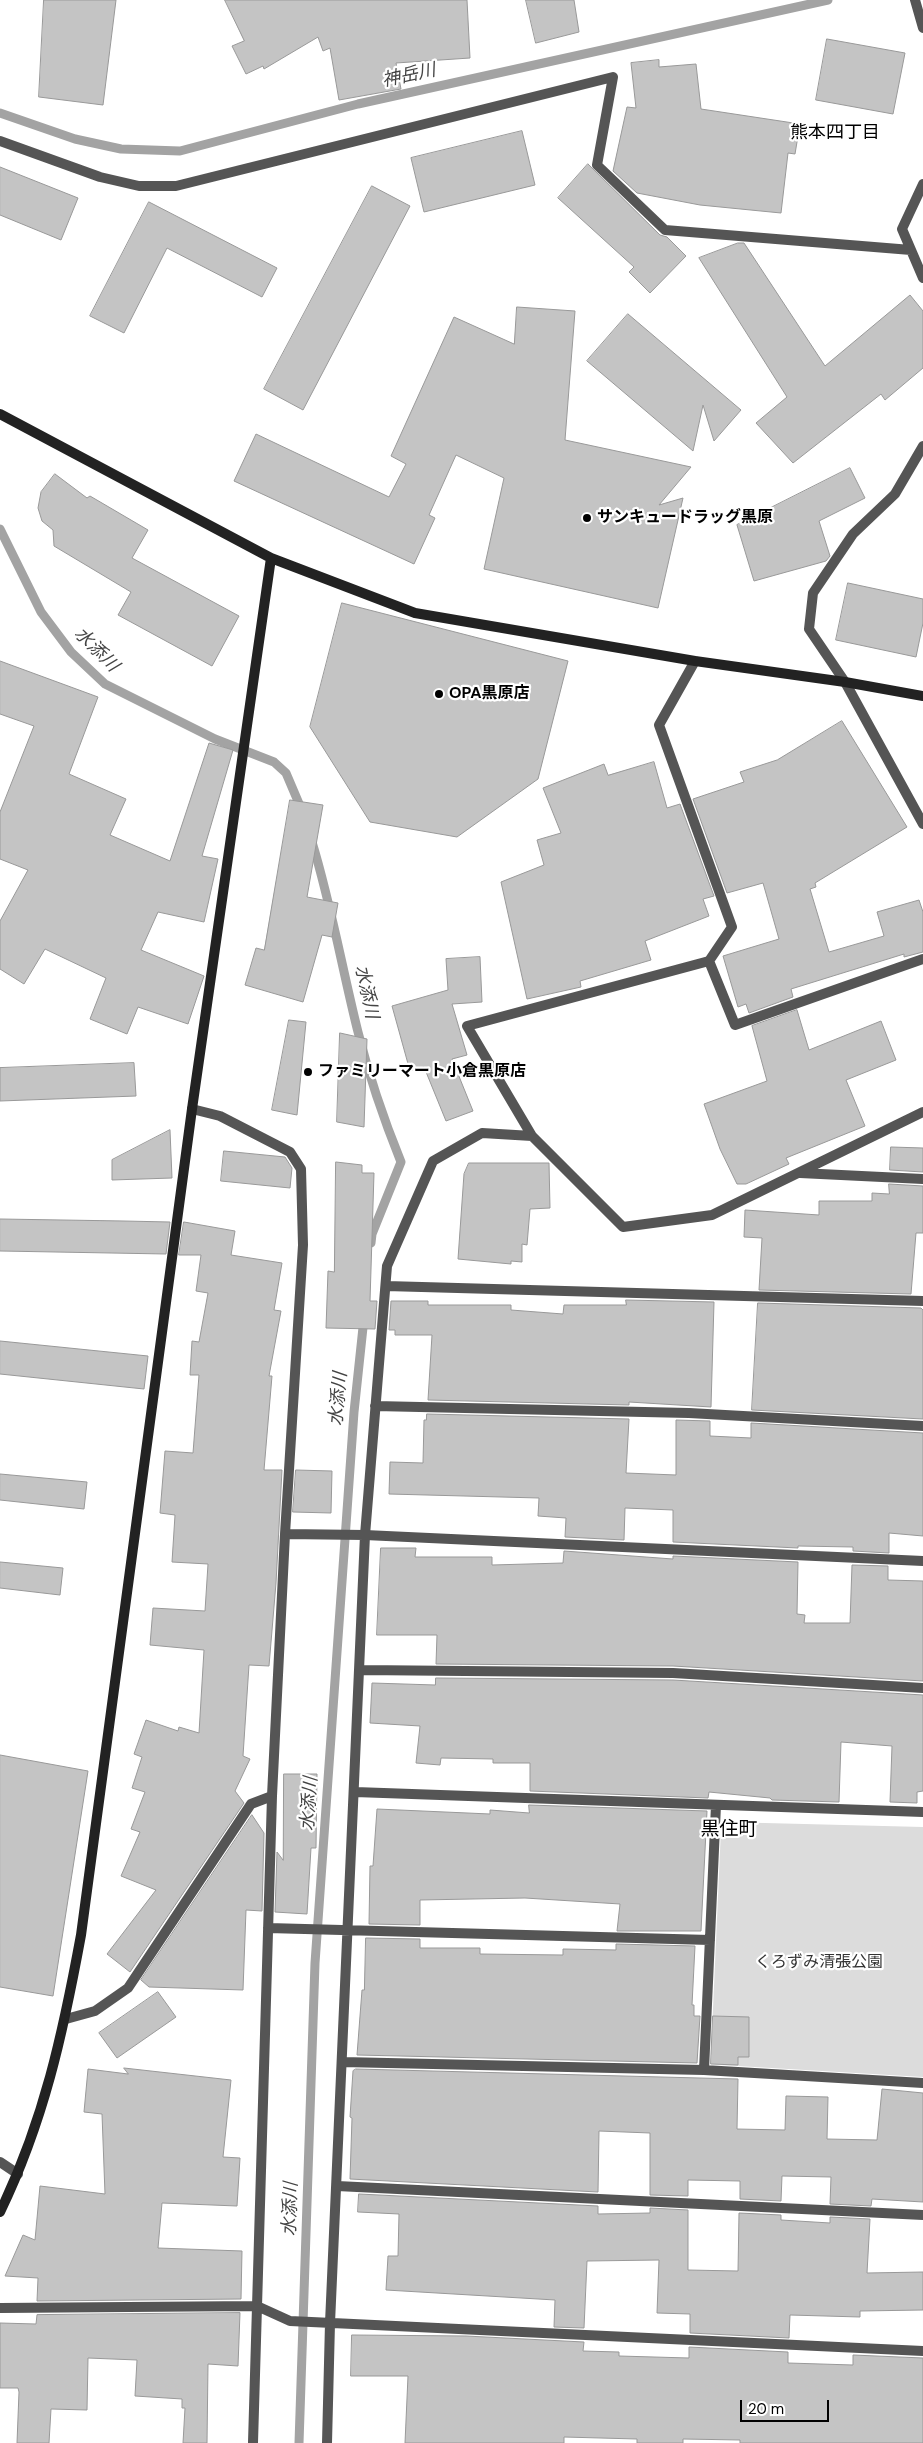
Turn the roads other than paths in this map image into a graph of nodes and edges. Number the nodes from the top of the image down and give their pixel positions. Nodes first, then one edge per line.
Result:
1 (915, 0) edge
2 (922, 22) edge
3 (0, 141) edge
4 (923, 184) edge
5 (910, 250) junction
6 (923, 278) edge
7 (0, 414) edge
8 (923, 446) edge
9 (271, 558) junction
10 (695, 661) junction
11 (845, 682) junction
12 (923, 696) edge
13 (923, 824) edge
14 (923, 959) edge
15 (709, 961) junction
16 (192, 1108) junction
17 (923, 1112) edge
18 (532, 1136) junction
19 (799, 1173) junction
20 (923, 1179) edge
21 (386, 1286) junction
22 (923, 1301) edge
23 (375, 1406) junction
24 (923, 1426) edge
25 (285, 1534) junction
26 (365, 1535) junction
27 (923, 1561) edge
28 (361, 1670) junction
29 (923, 1688) edge
30 (355, 1792) junction
31 (272, 1796) junction
32 (716, 1805) junction
33 (923, 1812) edge
34 (268, 1928) junction
35 (348, 1930) junction
36 (710, 1940) junction
37 (66, 2019) junction
38 (342, 2062) junction
39 (704, 2070) junction
40 (923, 2083) edge
41 (0, 2162) edge
42 (18, 2174) junction
43 (338, 2186) junction
44 (0, 2212) edge
45 (923, 2215) edge
46 (257, 2306) junction
47 (0, 2308) edge
48 (330, 2323) junction
49 (923, 2351) edge
50 (253, 2443) edge
51 (327, 2443) edge

1 - 2 street
3 - 5 street
4 - 5 street
5 - 6 street
7 - 9 street
8 - 11 street
9 - 10 street
9 - 16 street
10 - 11 street
10 - 15 street
11 - 12 street
11 - 13 street
14 - 15 street
15 - 18 street
16 - 25 street
16 - 37 street
17 - 19 street
18 - 19 street
18 - 21 street
19 - 20 street
21 - 22 street
21 - 23 street
23 - 24 street
23 - 26 street
25 - 26 street
25 - 31 street
26 - 27 street
26 - 28 street
28 - 29 street
28 - 30 street
30 - 32 street
30 - 35 street
31 - 34 street
31 - 37 street
32 - 33 street
32 - 36 street
34 - 35 street
34 - 46 street
35 - 36 street
35 - 38 street
36 - 39 street
37 - 42 street
38 - 39 street
38 - 43 street
39 - 40 street
41 - 42 street
42 - 44 street
43 - 45 street
43 - 48 street
46 - 47 street
46 - 48 street
46 - 50 street
48 - 49 street
48 - 51 street

